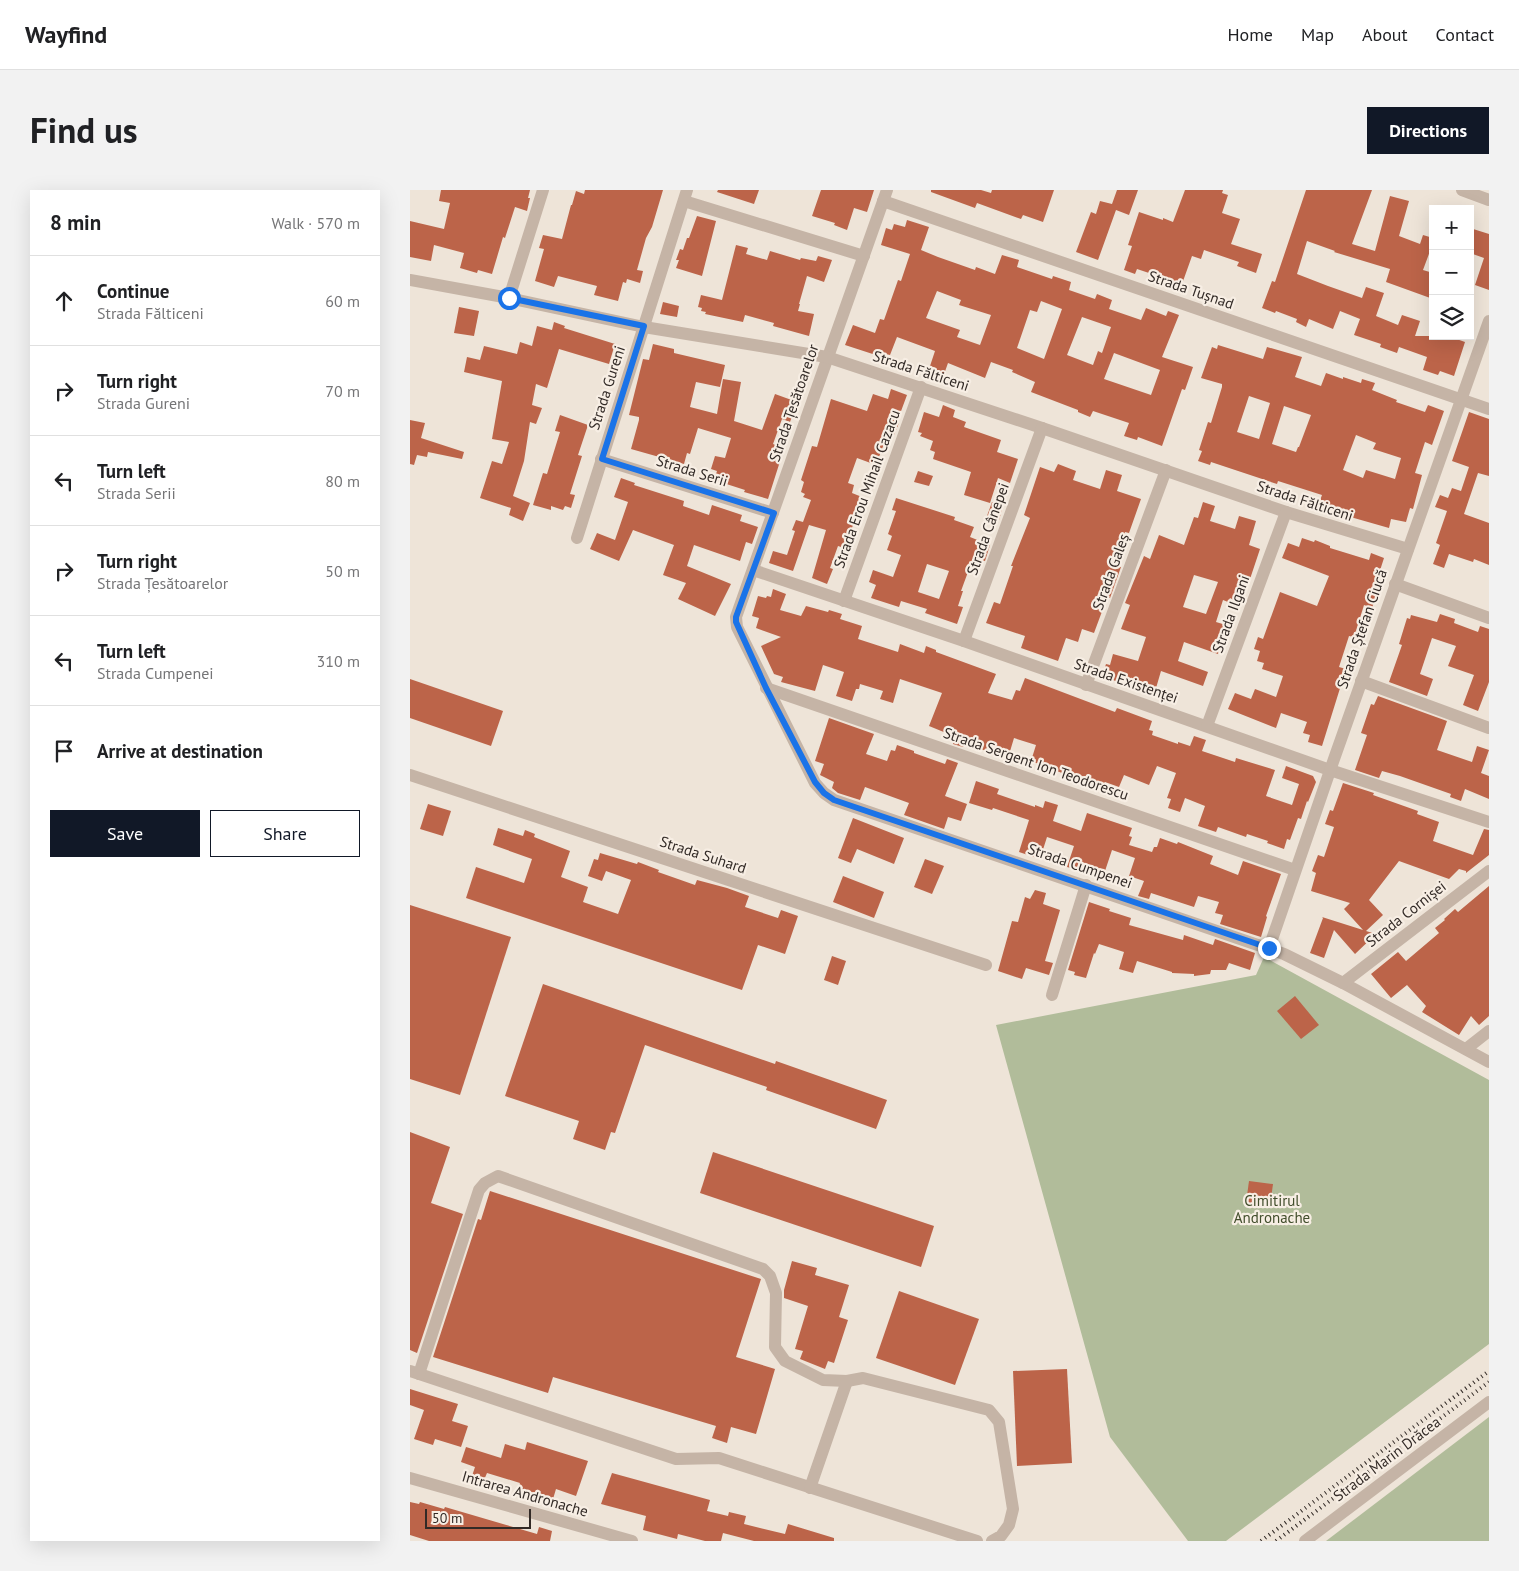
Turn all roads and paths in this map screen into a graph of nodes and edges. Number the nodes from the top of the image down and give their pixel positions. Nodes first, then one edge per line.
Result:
1 (543, 190) edge
2 (1462, 190) edge
3 (685, 195) edge
4 (885, 196) edge
5 (1489, 200) edge
6 (864, 256) junction
7 (410, 280) edge
8 (509, 298) junction
9 (1489, 321) edge
10 (644, 326) junction
11 (827, 357) junction
12 (921, 388) junction
13 (1460, 400) junction
14 (1489, 409) edge
15 (1042, 428) junction
16 (602, 459) junction
17 (1166, 470) junction
18 (1286, 512) junction
19 (774, 513) junction
20 (577, 538) dead end
21 (1408, 549) junction
22 (753, 570) junction
23 (1395, 584) junction
24 (844, 601) junction
25 (1489, 618) edge
26 (737, 627) joint
27 (964, 642) junction
28 (1361, 681) junction
29 (1086, 684) junction
30 (766, 688) junction
31 (1207, 726) junction
32 (1489, 728) edge
33 (1330, 770) junction
34 (410, 776) edge
35 (1489, 822) edge
36 (1295, 870) junction
37 (1489, 871) edge
38 (1086, 885) junction
39 (1269, 948) junction
40 (986, 965) dead end
41 (1344, 983) junction
42 (1052, 995) dead end
43 (1489, 1031) edge
44 (1466, 1049) junction
45 (1489, 1062) edge
46 (414, 1372) edge
47 (847, 1381) junction
48 (1489, 1402) edge
49 (410, 1478) edge
50 (810, 1488) junction
51 (632, 1541) edge
52 (977, 1541) edge
53 (992, 1541) edge
54 (1306, 1541) edge

1 - 8 street
2 - 5 street
3 - 6 street
3 - 10 street, Strada Gureni
4 - 6 street, Strada Țesătoarelor
4 - 13 street, Strada Tușnad
6 - 11 street, Strada Țesătoarelor
7 - 8 street, Strada Fălticeni
8 - 10 street, Strada Fălticeni
9 - 13 street, Strada Ștefan Ciucă
10 - 11 street, Strada Fălticeni
10 - 16 street, Strada Gureni
11 - 12 street, Strada Fălticeni
11 - 19 street, Strada Țesătoarelor
12 - 15 street, Strada Fălticeni
12 - 24 street, Strada Erou Mihail Cazacu
13 - 14 street, Strada Tușnad
13 - 21 street, Strada Ștefan Ciucă
15 - 17 street, Strada Fălticeni
15 - 27 street, Strada Cânepei
16 - 19 street, Strada Serii
16 - 20 street, Strada Gureni
17 - 18 street, Strada Fălticeni
17 - 29 street, Strada Galeș
18 - 21 street, Strada Fălticeni
18 - 31 street, Strada Ilgani
19 - 22 street, Strada Țesătoarelor
21 - 23 street, Strada Ștefan Ciucă
22 - 24 street, Strada Existenței
22 - 26 street, Strada Țesătoarelor
23 - 25 street
23 - 28 street, Strada Ștefan Ciucă
24 - 27 street, Strada Existenței
26 - 30 street, Strada Cumpenei
27 - 29 street, Strada Existenței
28 - 32 street
28 - 33 street, Strada Ștefan Ciucă
29 - 31 street, Strada Existenței
30 - 36 street, Strada Sergent Ion Teodorescu
30 - 38 street, Strada Cumpenei
31 - 33 street, Strada Existenței
33 - 35 street, Strada Existenței
33 - 36 street, Strada Ștefan Ciucă
34 - 40 street, Strada Suhard
36 - 39 street, Strada Ștefan Ciucă
37 - 41 street, Strada Cornișei
38 - 39 street, Strada Cumpenei
38 - 42 street
39 - 41 street, Strada Cumpenei
41 - 44 street, Strada Cumpenei
43 - 44 street
44 - 45 street, Strada Cumpenei
46 - 47 street
46 - 50 street
47 - 50 street
47 - 53 street
48 - 54 street, Strada Marin Drăcea
49 - 51 street, Intrarea Andronache
50 - 52 street

